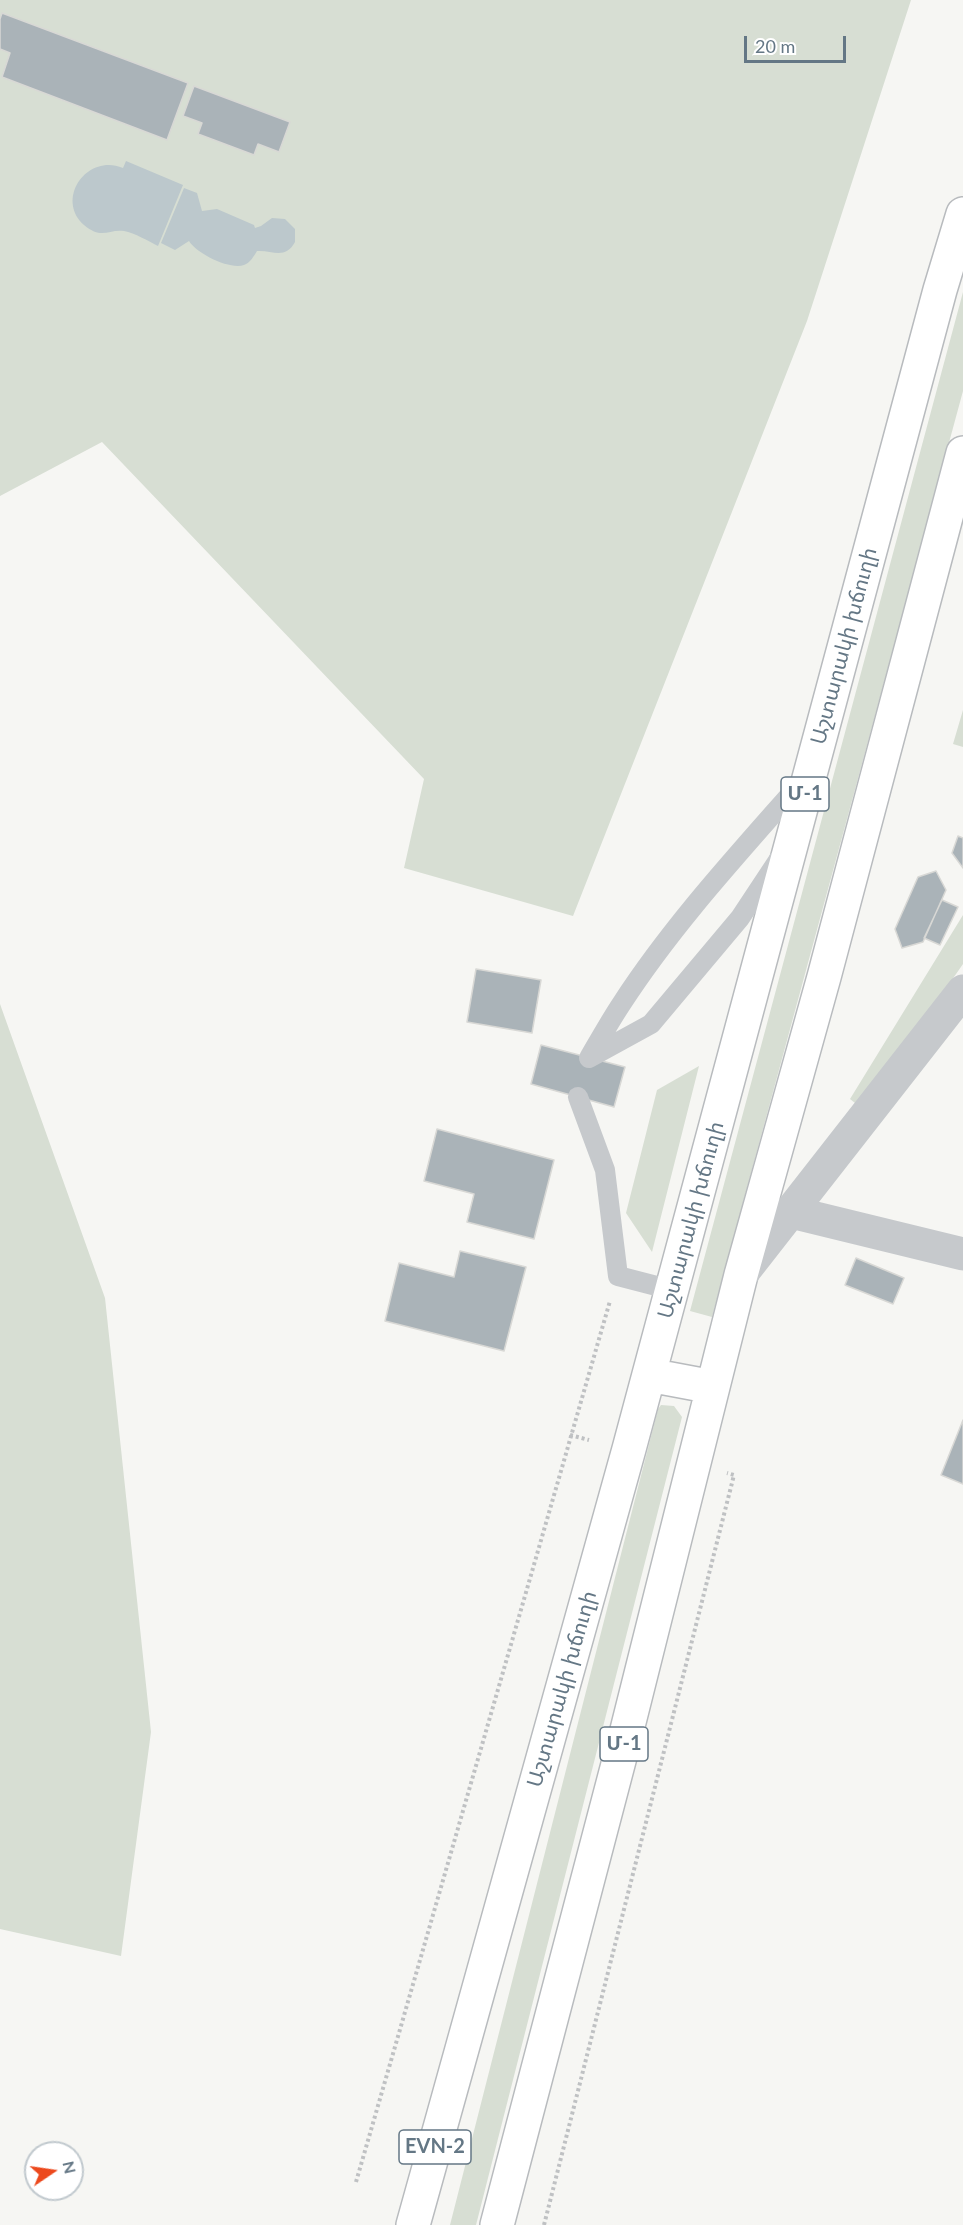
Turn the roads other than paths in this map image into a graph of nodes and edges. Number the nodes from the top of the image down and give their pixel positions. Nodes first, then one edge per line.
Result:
1 (963, 214) edge
2 (963, 453) edge
3 (811, 771) junction
4 (793, 837) junction
5 (963, 991) edge
6 (578, 1097) dead end
7 (791, 1212) junction
8 (963, 1254) edge
9 (741, 1275) junction
10 (672, 1290) junction
11 (649, 1375) junction
12 (713, 1388) junction
13 (457, 2069) junction
14 (397, 2225) edge
15 (413, 2225) edge
16 (497, 2225) edge

1 - 3 highway, Աշտարակի խճուղի / Մ-1
2 - 9 highway, Մ-1
3 - 4 highway, Աշտարակի խճուղի / Մ-1
3 - 4 lane
4 - 10 highway, Աշտարակի խճուղի / Մ-1
5 - 7 street
6 - 10 lane
7 - 8 street
7 - 9 street
9 - 12 highway, Մ-1
10 - 11 highway, Աշտարակի խճուղի / Մ-1
11 - 12 highway
11 - 13 highway, Աշտարակի խճուղի / Մ-1
12 - 16 highway, Մ-1
13 - 14 highway
13 - 15 highway, Աշտարակի խճուղի / EVN-2

